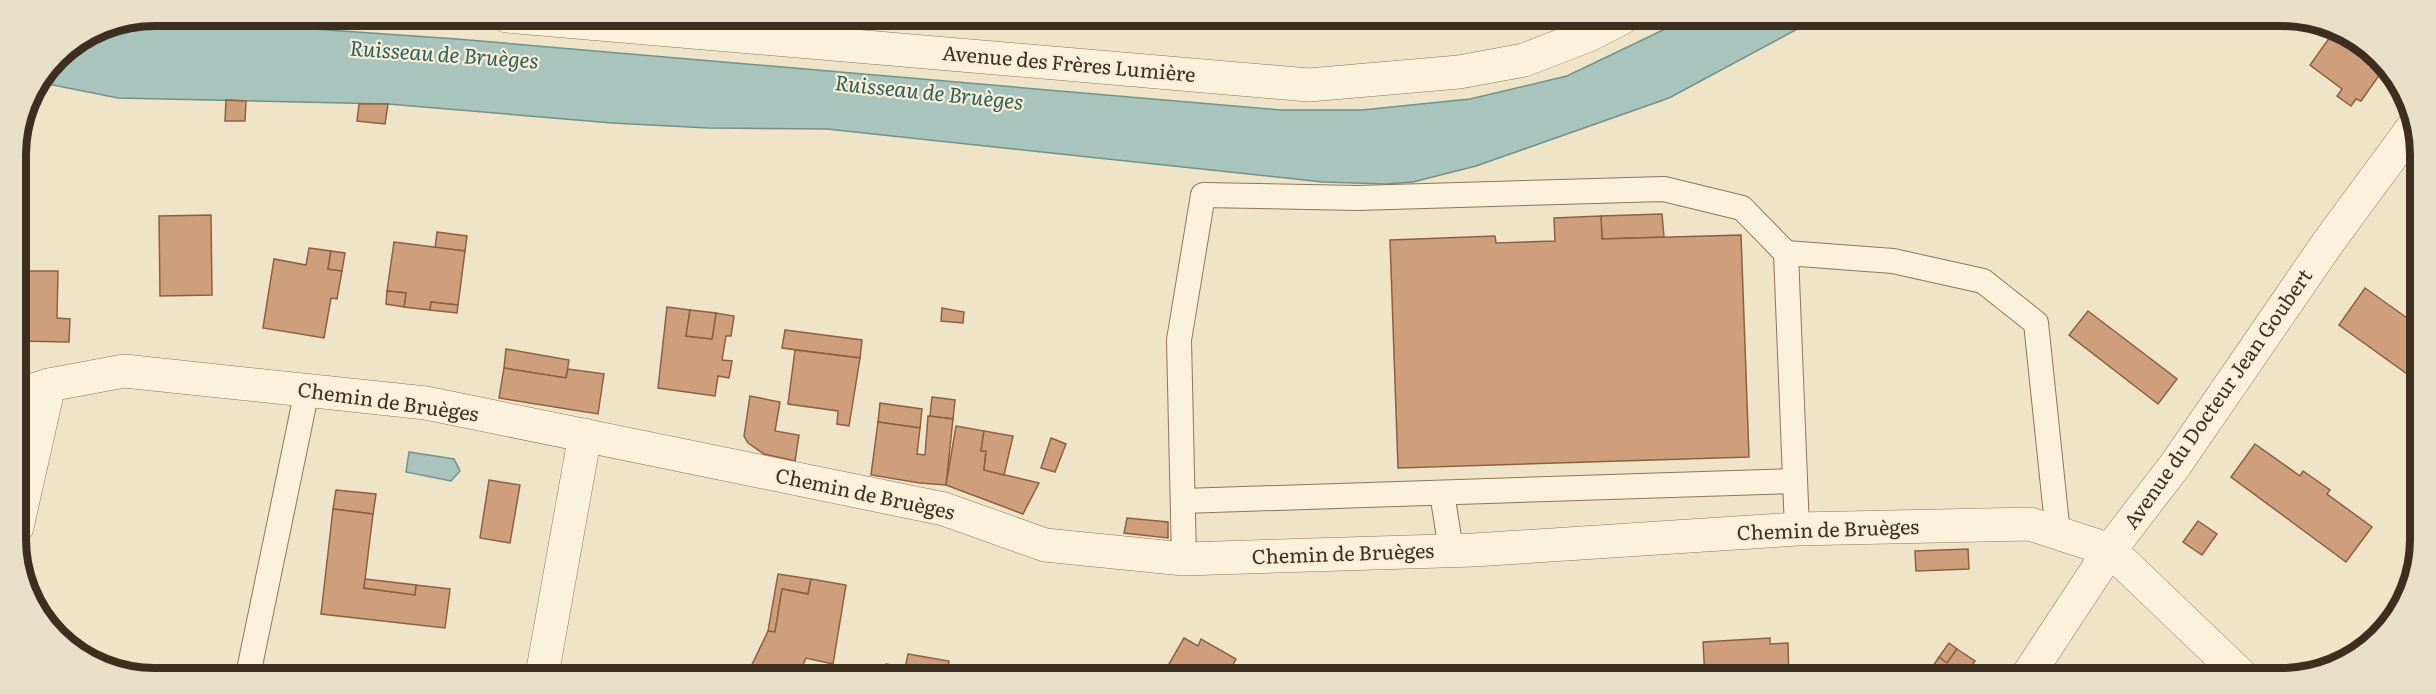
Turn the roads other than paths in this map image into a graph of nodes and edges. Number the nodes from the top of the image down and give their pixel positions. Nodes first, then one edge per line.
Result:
1 (623, 26) edge
2 (1606, 26) edge
3 (2409, 133) edge
4 (1786, 253) junction
5 (49, 385) junction
6 (307, 390) junction
7 (26, 391) edge
8 (585, 435) junction
9 (1795, 482) junction
10 (26, 487) edge
11 (1442, 493) junction
12 (1183, 501) junction
13 (1797, 529) junction
14 (2058, 534) junction
15 (1451, 550) junction
16 (2110, 550) junction
17 (1184, 559) junction
18 (249, 668) edge
19 (543, 668) edge
20 (2033, 668) edge
21 (2233, 668) edge

1 - 2 street, Avenue des Frères Lumière
3 - 16 street, Avenue du Docteur Jean Goubert
4 - 9 lane
4 - 12 lane
4 - 14 lane
5 - 6 street, Chemin de Bruèges
5 - 7 street, Chemin de Bruèges
5 - 10 street
6 - 8 street, Chemin de Bruèges
6 - 18 lane
8 - 17 street, Chemin de Bruèges
8 - 19 street
9 - 11 lane
9 - 13 lane
11 - 12 lane
11 - 15 lane
12 - 17 lane
13 - 14 street, Chemin de Bruèges
13 - 15 street, Chemin de Bruèges
14 - 16 street, Chemin de Bruèges
15 - 17 street, Chemin de Bruèges
16 - 20 street, Avenue du Docteur Jean Goubert
16 - 21 street

